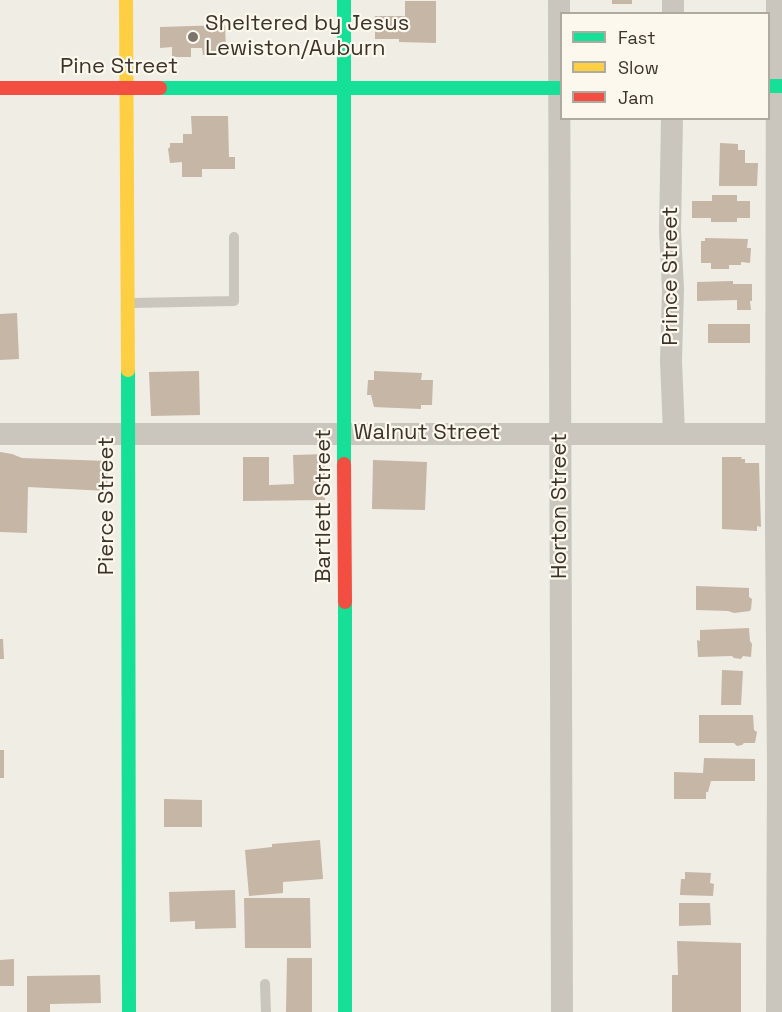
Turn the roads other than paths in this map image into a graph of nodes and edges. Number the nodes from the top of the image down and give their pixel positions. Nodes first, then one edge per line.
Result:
1 (126, 0) edge
2 (344, 0) edge
3 (560, 0) edge
4 (777, 0) edge
5 (776, 86) edge
6 (0, 88) edge
7 (128, 88) junction
8 (344, 88) junction
9 (560, 88) edge
10 (672, 120) edge
11 (234, 237) dead end
12 (128, 303) junction
13 (128, 433) junction
14 (345, 433) junction
15 (674, 433) junction
16 (0, 434) edge
17 (560, 434) junction
18 (779, 434) edge
19 (266, 984) dead end
20 (129, 1012) edge
21 (266, 1012) edge
22 (345, 1012) edge
23 (562, 1012) edge
24 (777, 1012) edge

1 - 7 street, Pierce Street
2 - 8 street, Bartlett Street
3 - 9 street, Horton Street
4 - 5 street
5 - 18 street
6 - 7 street, Pine Street
7 - 8 street, Pine Street
7 - 12 street, Pierce Street
8 - 9 street, Pine Street
8 - 14 street, Bartlett Street
9 - 17 street, Horton Street
10 - 15 street, Prince Street
11 - 12 lane
12 - 13 street, Pierce Street
13 - 14 street, Walnut Street
13 - 16 street, Walnut Street
13 - 20 street, Pierce Street
14 - 17 street, Walnut Street
14 - 22 street, Bartlett Street
15 - 17 street, Walnut Street
15 - 18 street, Walnut Street
17 - 23 street, Horton Street
18 - 24 street
19 - 21 lane

